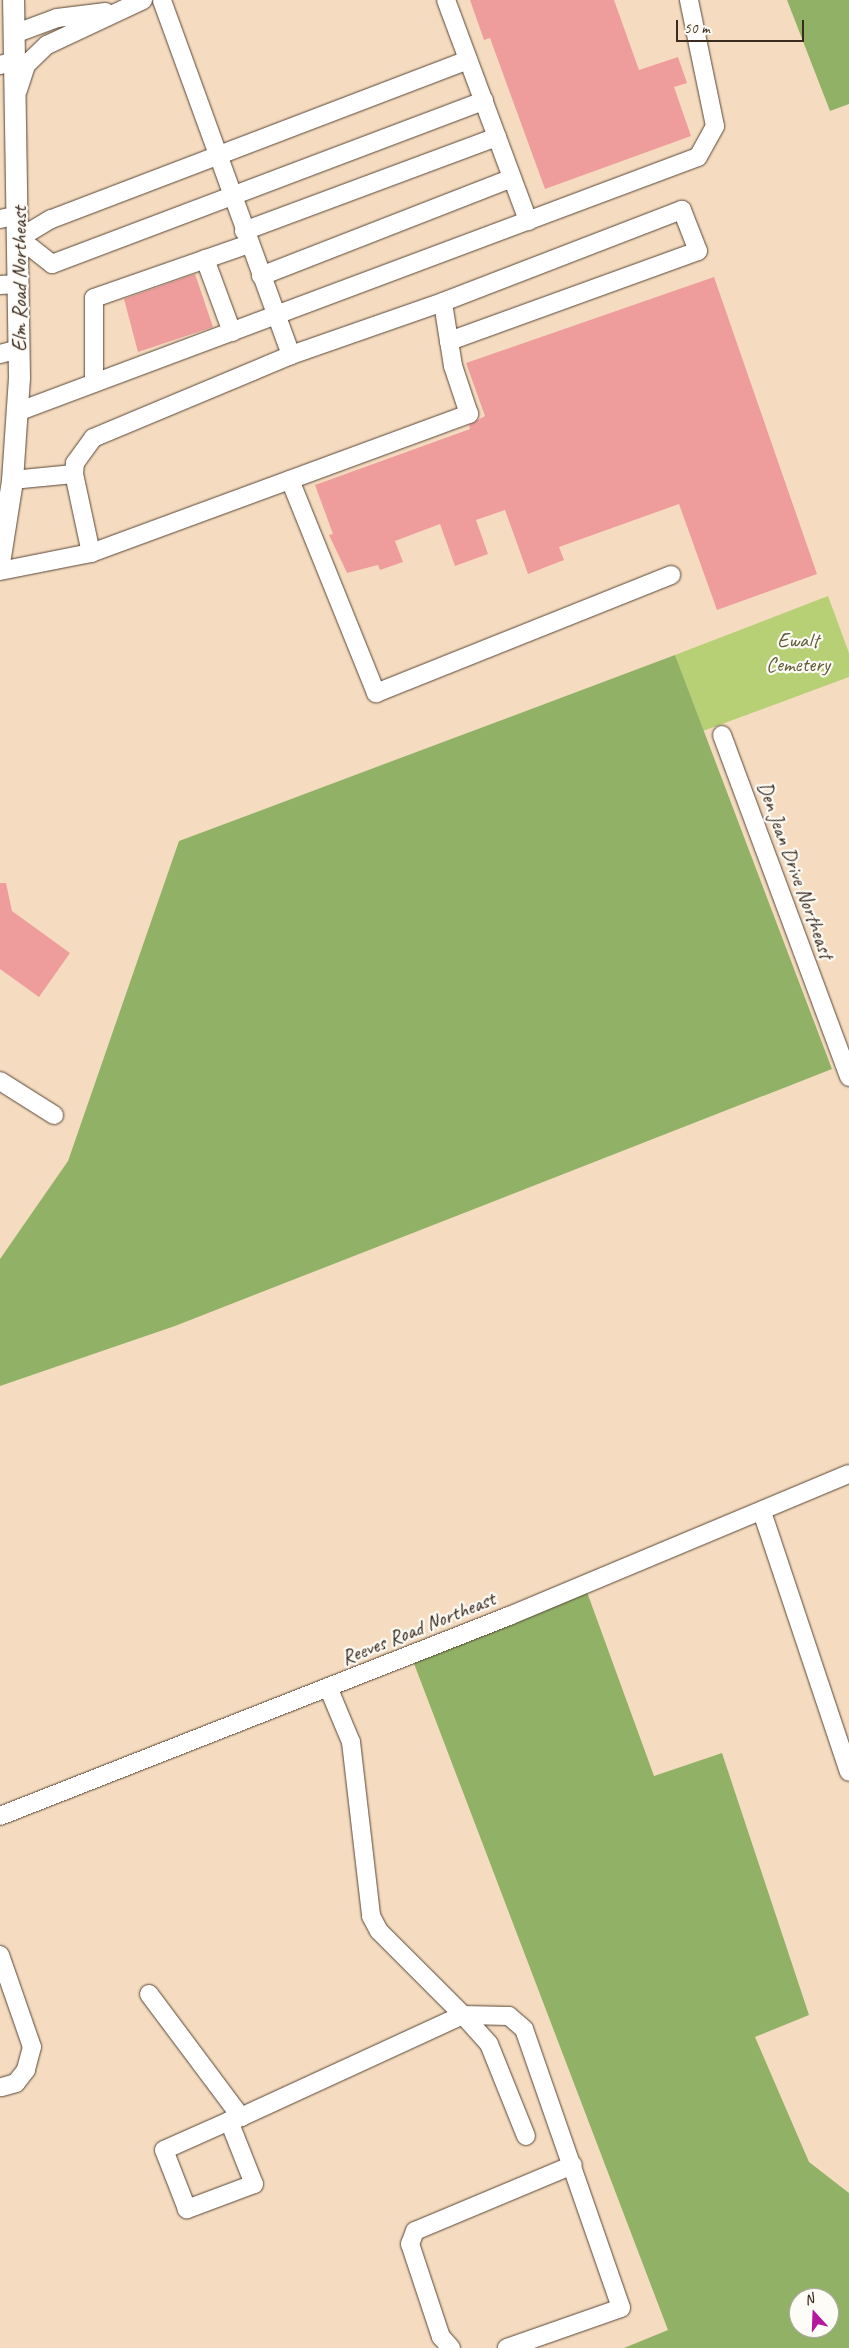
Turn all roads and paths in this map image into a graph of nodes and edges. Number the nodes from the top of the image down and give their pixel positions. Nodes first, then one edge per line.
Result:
1 (13, 0) edge
2 (143, 0) edge
3 (162, 0) edge
4 (446, 0) edge
5 (689, 0) edge
6 (111, 12) junction
7 (14, 34) junction
8 (468, 60) junction
9 (7, 63) edge
10 (16, 97) junction
11 (484, 101) junction
12 (497, 137) junction
13 (217, 156) junction
14 (512, 178) junction
15 (231, 195) junction
16 (10, 217) edge
17 (528, 221) junction
18 (247, 237) junction
19 (19, 238) junction
20 (205, 259) junction
21 (261, 276) junction
22 (10, 284) edge
23 (444, 302) junction
24 (276, 315) junction
25 (232, 332) junction
26 (449, 341) junction
27 (9, 352) edge
28 (292, 354) junction
29 (94, 384) junction
30 (17, 412) junction
31 (74, 474) junction
32 (12, 480) junction
33 (290, 480) junction
34 (91, 554) junction
35 (0, 557) edge
36 (0, 571) edge
37 (671, 575) dead end
38 (722, 736) dead end
39 (849, 1077) edge
40 (0, 1081) edge
41 (54, 1115) dead end
42 (849, 1474) edge
43 (762, 1512) junction
44 (328, 1687) junction
45 (849, 1772) edge
46 (0, 1816) edge
47 (0, 1955) edge
48 (149, 1994) dead end
49 (464, 2015) junction
50 (2, 2087) dead end
51 (235, 2119) junction
52 (526, 2136) dead end
53 (573, 2165) junction
54 (451, 2348) edge
55 (507, 2348) edge

1 - 7 main road, Elm Road Northeast
2 - 6 street
3 - 13 street
4 - 8 street
5 - 17 street
6 - 7 street
6 - 10 street
7 - 9 main road, Elm Road Northeast
8 - 11 street
8 - 13 street
9 - 10 main road, Elm Road Northeast
10 - 16 main road, Elm Road Northeast
11 - 12 street
11 - 15 street
12 - 14 street
12 - 18 street
13 - 15 street
13 - 19 street
14 - 17 street
14 - 21 street
15 - 18 street
15 - 19 street
16 - 19 main road, Elm Road Northeast
17 - 24 street
18 - 20 street
18 - 21 street
19 - 22 main road, Elm Road Northeast
20 - 25 street
20 - 29 street
21 - 24 street
22 - 27 main road, Elm Road Northeast
23 - 26 street
23 - 26 street
23 - 28 street
24 - 25 street
24 - 28 street
25 - 29 street
26 - 33 street
27 - 30 main road, Elm Road Northeast
28 - 31 street
29 - 30 street
30 - 32 main road, Elm Road Northeast
31 - 32 street
31 - 34 street
32 - 35 main road, Elm Road Northeast
33 - 34 street
33 - 37 street
34 - 36 street
38 - 39 street, Den Jean Drive Northeast
40 - 41 street
42 - 43 street, Reeves Road Northeast
43 - 44 street, Reeves Road Northeast
43 - 45 street
44 - 46 street, Reeves Road Northeast
44 - 49 street
47 - 50 street
48 - 51 street
49 - 51 street
49 - 52 street
49 - 53 street
51 - 51 street
53 - 54 street
53 - 55 street

